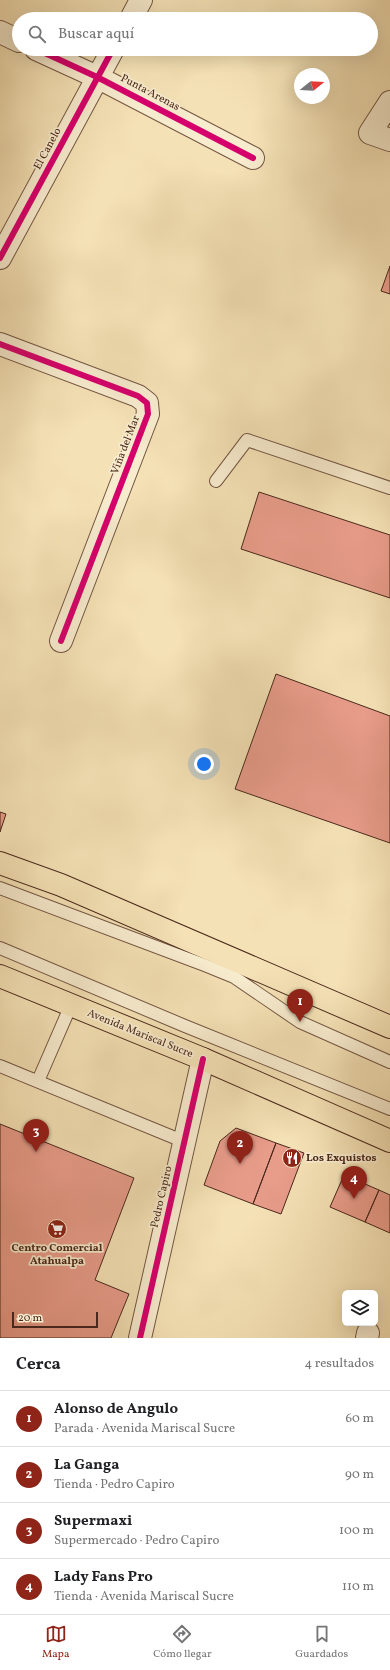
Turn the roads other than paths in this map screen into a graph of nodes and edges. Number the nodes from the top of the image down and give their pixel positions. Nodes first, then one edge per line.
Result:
1 (141, 0) edge
2 (134, 12) edge
3 (0, 32) edge
4 (12, 38) edge
5 (51, 56) edge
6 (110, 56) edge
7 (97, 77) junction
8 (390, 102) edge
9 (390, 140) edge
10 (253, 158) dead end
11 (0, 258) edge
12 (0, 344) edge
13 (216, 481) dead end
14 (390, 488) edge
15 (61, 641) dead end
16 (0, 863) edge
17 (0, 888) edge
18 (0, 948) edge
19 (0, 976) edge
20 (72, 1005) junction
21 (390, 1027) edge
22 (203, 1060) junction
23 (390, 1062) edge
24 (0, 1066) edge
25 (38, 1081) junction
26 (390, 1109) edge
27 (390, 1141) edge
28 (184, 1142) junction
29 (140, 1338) edge

1 - 2 street
3 - 4 street
5 - 7 street, Punta Arenas
6 - 7 street, El Canelo
7 - 10 street, Punta Arenas
7 - 11 street, El Canelo
8 - 9 street
12 - 15 street, Viña del Mar
13 - 14 lane
16 - 21 main road
17 - 23 lane
18 - 26 lane
19 - 20 main road, Avenida Mariscal Sucre
20 - 22 main road, Avenida Mariscal Sucre
20 - 25 lane
22 - 27 main road, Avenida Mariscal Sucre
22 - 28 street, Pedro Capiro
24 - 25 lane
25 - 28 lane
28 - 29 street, Pedro Capiro

